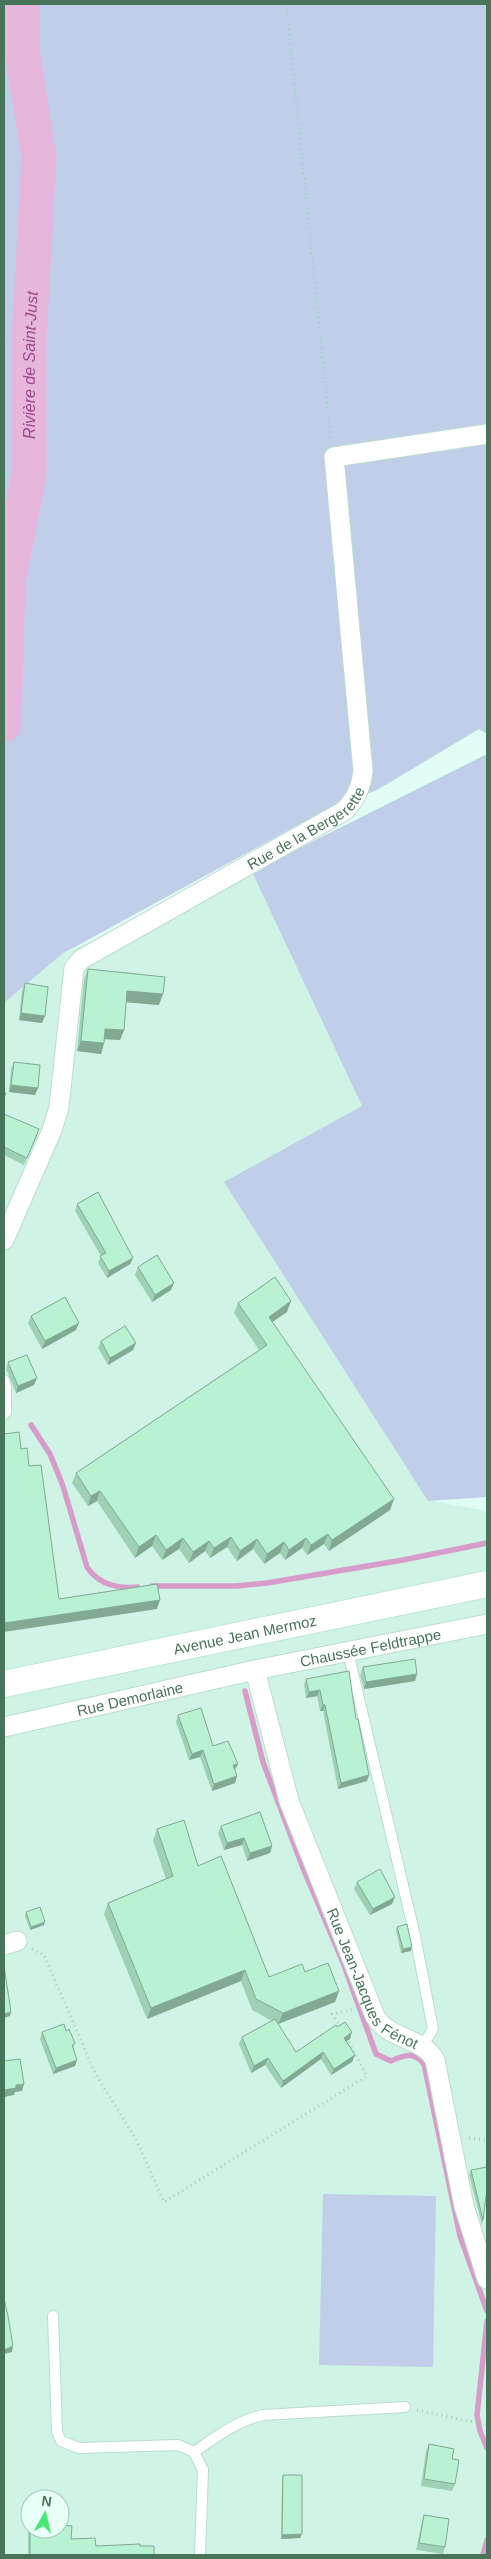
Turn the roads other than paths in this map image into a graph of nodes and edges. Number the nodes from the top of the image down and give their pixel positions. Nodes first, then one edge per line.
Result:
1 (487, 434) edge
2 (4, 1240) edge
3 (4, 1380) edge
4 (4, 1414) edge
5 (487, 1584) edge
6 (487, 1624) edge
7 (348, 1652) junction
8 (255, 1670) junction
9 (4, 1684) edge
10 (4, 1727) edge
11 (422, 2047) junction
12 (487, 2279) edge
13 (53, 2316) dead end
14 (405, 2407) road end
15 (194, 2452) junction
16 (200, 2555) edge

1 - 2 street, Rue de la Bergerette
3 - 4 lane
5 - 9 main road, Avenue Jean Mermoz
6 - 7 street, Chaussée Feldtrappe
7 - 8 street, Chaussée Feldtrappe
7 - 11 lane
8 - 10 street, Rue Demorlaine
8 - 11 street, Rue Jean-Jacques Fénot
11 - 12 street, Rue Jean-Jacques Fénot
13 - 15 lane
14 - 15 lane
15 - 16 lane

